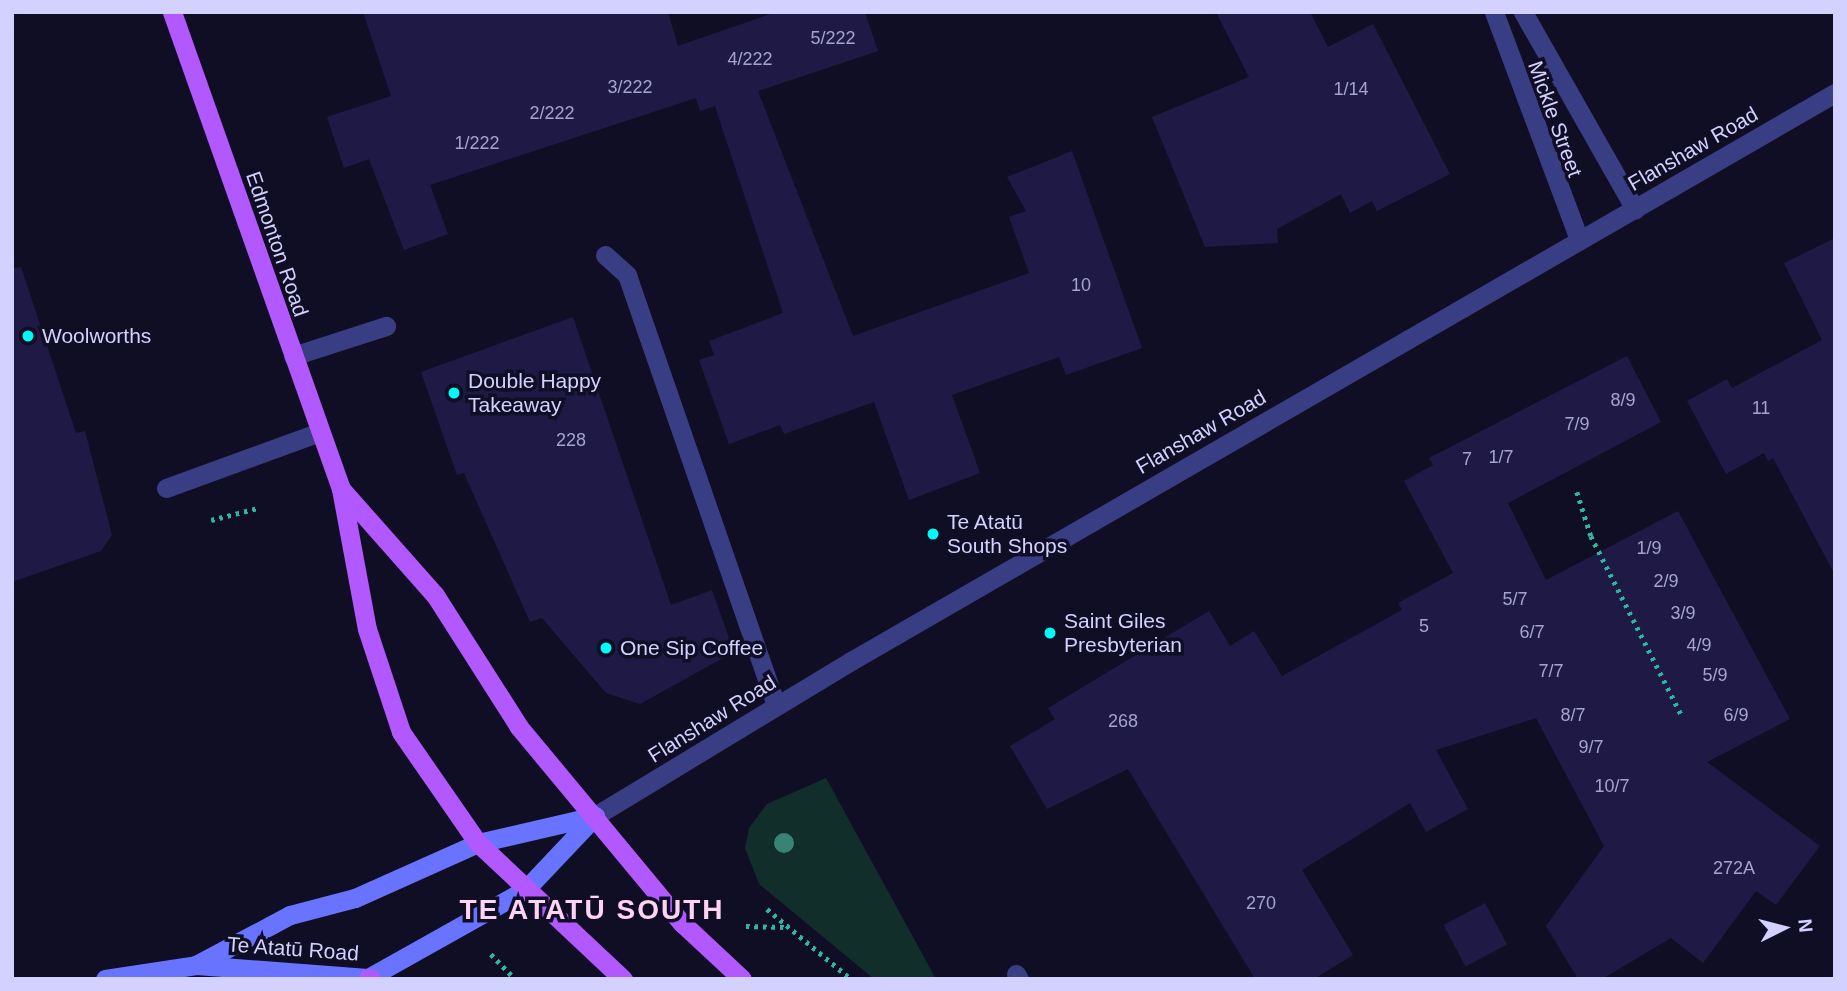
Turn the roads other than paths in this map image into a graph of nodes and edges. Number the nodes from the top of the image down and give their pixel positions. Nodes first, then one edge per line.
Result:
1 (172, 12) edge
2 (1494, 12) edge
3 (1523, 12) edge
4 (1835, 93) edge
5 (1635, 209) junction
6 (1579, 239) junction
7 (606, 255) dead end
8 (386, 326) dead end
9 (293, 356) junction
10 (320, 432) junction
11 (166, 488) dead end
12 (341, 489) junction
13 (776, 706) junction
14 (595, 816) junction
15 (478, 843) junction
16 (525, 890) junction
17 (196, 965) junction
18 (369, 978) edge
19 (105, 979) edge
20 (623, 979) edge
21 (742, 979) edge

1 - 9 main road, Edmonton Road
2 - 6 street, Mickle Street
3 - 5 street, Mickle Street
4 - 5 street, Flanshaw Road
5 - 6 street, Flanshaw Road
6 - 13 street, Flanshaw Road
7 - 13 street
8 - 9 street
9 - 10 main road, Edmonton Road
10 - 11 street
10 - 12 main road, Edmonton Road
12 - 14 main road, Edmonton Road
12 - 15 main road, Edmonton Road
13 - 14 street, Flanshaw Road
14 - 15 main road, Te Atatū Road
14 - 16 main road, Te Atatū Road
14 - 21 main road
15 - 16 main road, Edmonton Road
15 - 17 main road, Te Atatū Road
16 - 18 main road, Te Atatū Road
16 - 20 main road
17 - 18 main road, Te Atatū Road
17 - 19 main road, Te Atatū Road

